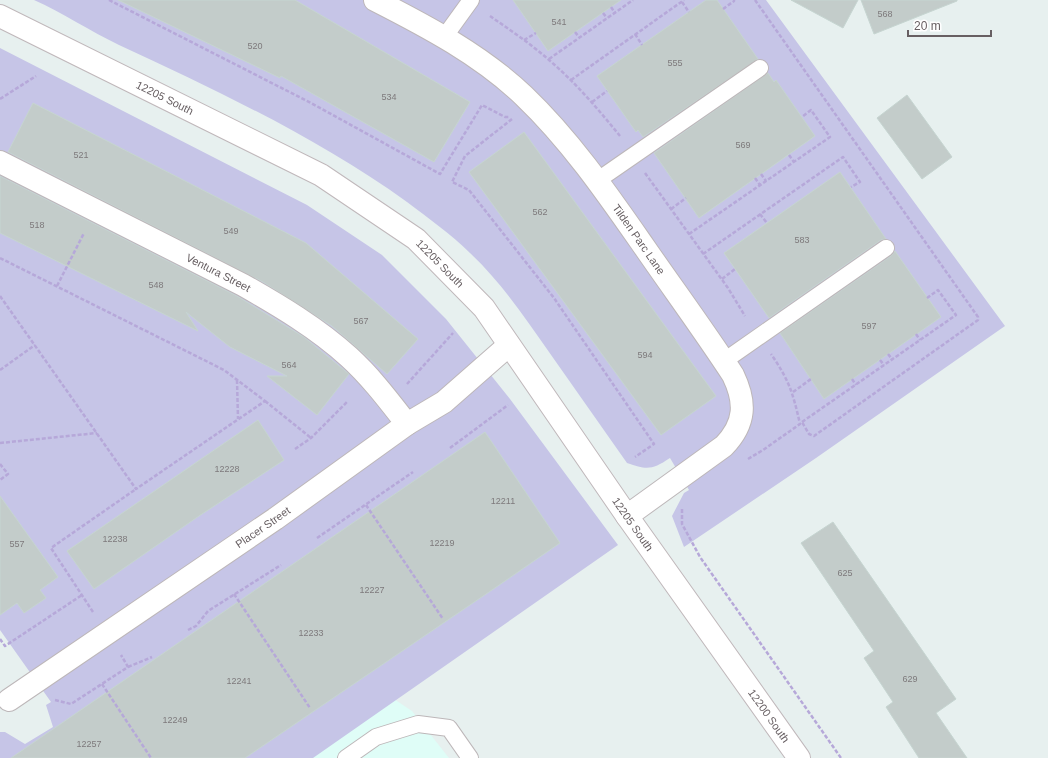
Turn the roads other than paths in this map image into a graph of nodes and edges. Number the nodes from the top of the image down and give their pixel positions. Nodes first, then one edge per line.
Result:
1 (375, 0) edge
2 (472, 0) edge
3 (0, 16) edge
4 (445, 36) junction
5 (760, 68) dead end
6 (0, 162) edge
7 (598, 180) junction
8 (886, 248) dead end
9 (509, 346) junction
10 (724, 361) junction
11 (407, 424) junction
12 (627, 516) junction
13 (740, 673) joint
14 (3, 700) edge
15 (346, 758) edge
16 (470, 758) edge
17 (799, 758) edge

1 - 4 street, Tilden Parc Lane
2 - 4 lane
3 - 9 street, 12205 South
4 - 7 street, Tilden Parc Lane
5 - 7 lane
6 - 11 street, Ventura Street
7 - 10 street, Tilden Parc Lane
8 - 10 lane
9 - 11 street, Placer Street
9 - 12 street, 12205 South
10 - 12 street, Tilden Parc Lane
11 - 14 street, Placer Street
12 - 13 street, 12205 South
13 - 17 street, 12200 South
15 - 16 lane

